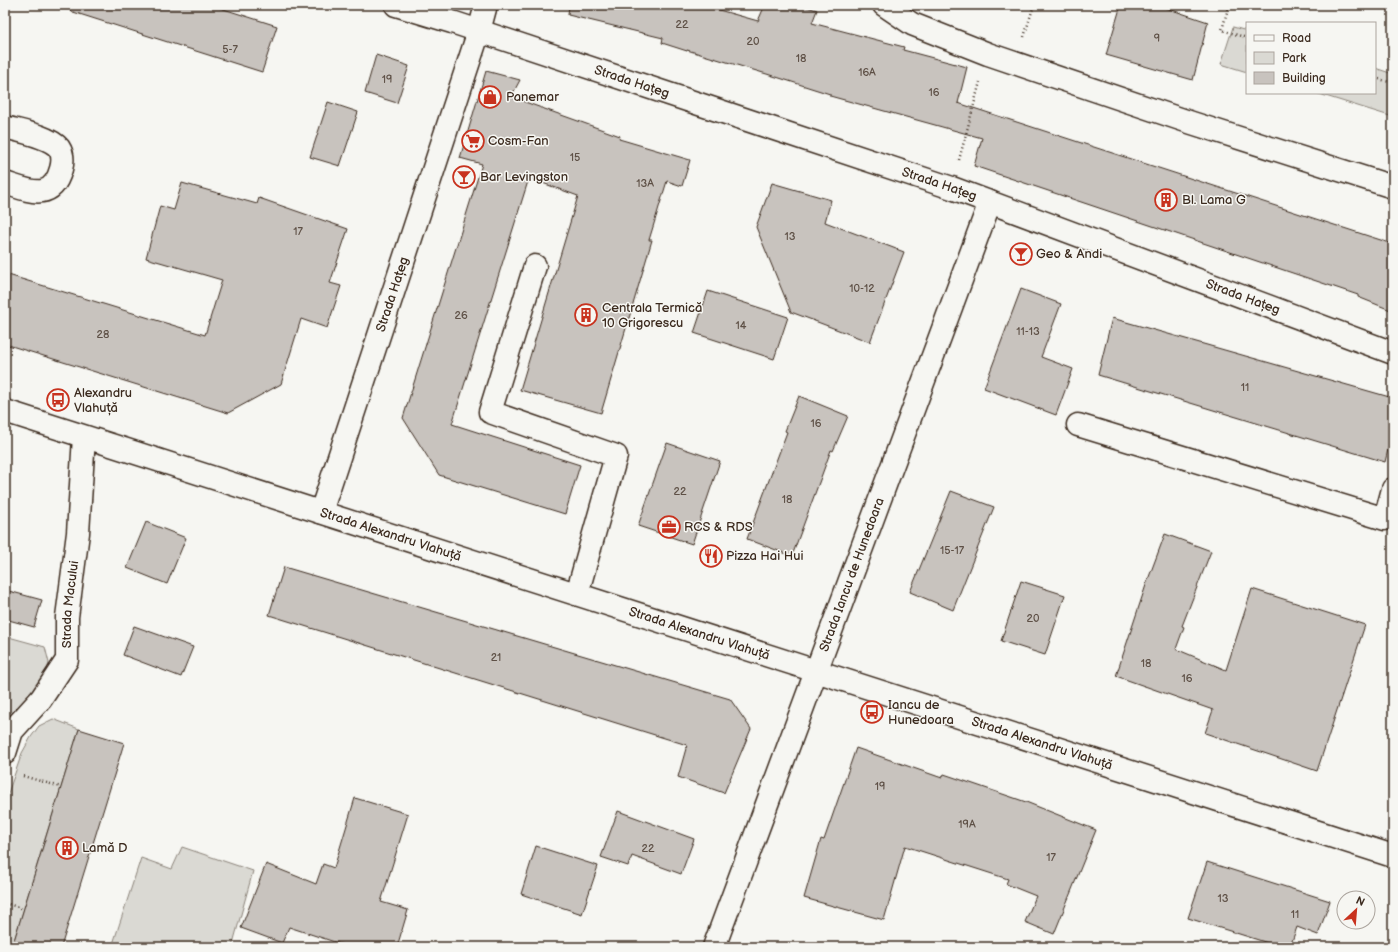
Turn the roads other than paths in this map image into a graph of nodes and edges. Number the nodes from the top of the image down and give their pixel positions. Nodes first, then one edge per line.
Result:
1 (396, 5) edge
2 (486, 5) edge
3 (884, 5) edge
4 (479, 31) junction
5 (5, 127) edge
6 (5, 182) edge
7 (1393, 187) edge
8 (990, 202) junction
9 (535, 266) dead end
10 (1393, 353) edge
11 (5, 411) edge
12 (1078, 425) dead end
13 (84, 437) junction
14 (1393, 489) edge
15 (321, 512) junction
16 (576, 594) junction
17 (816, 671) junction
18 (5, 753) edge
19 (1393, 856) edge
20 (714, 947) edge

1 - 4 street, Strada Hațeg
2 - 4 street, Strada Hațeg
3 - 7 street
4 - 8 street, Strada Hațeg
4 - 15 street, Strada Hațeg
5 - 6 street
8 - 10 street, Strada Hațeg
8 - 17 street, Strada Iancu de Hunedoara
9 - 16 street
11 - 13 street, Strada Alexandru Vlahuță
12 - 14 street
13 - 15 street, Strada Alexandru Vlahuță
13 - 18 street, Strada Macului
15 - 16 street, Strada Alexandru Vlahuță
16 - 17 street, Strada Alexandru Vlahuță
17 - 19 street, Strada Alexandru Vlahuță
17 - 20 street, Strada Iancu de Hunedoara

